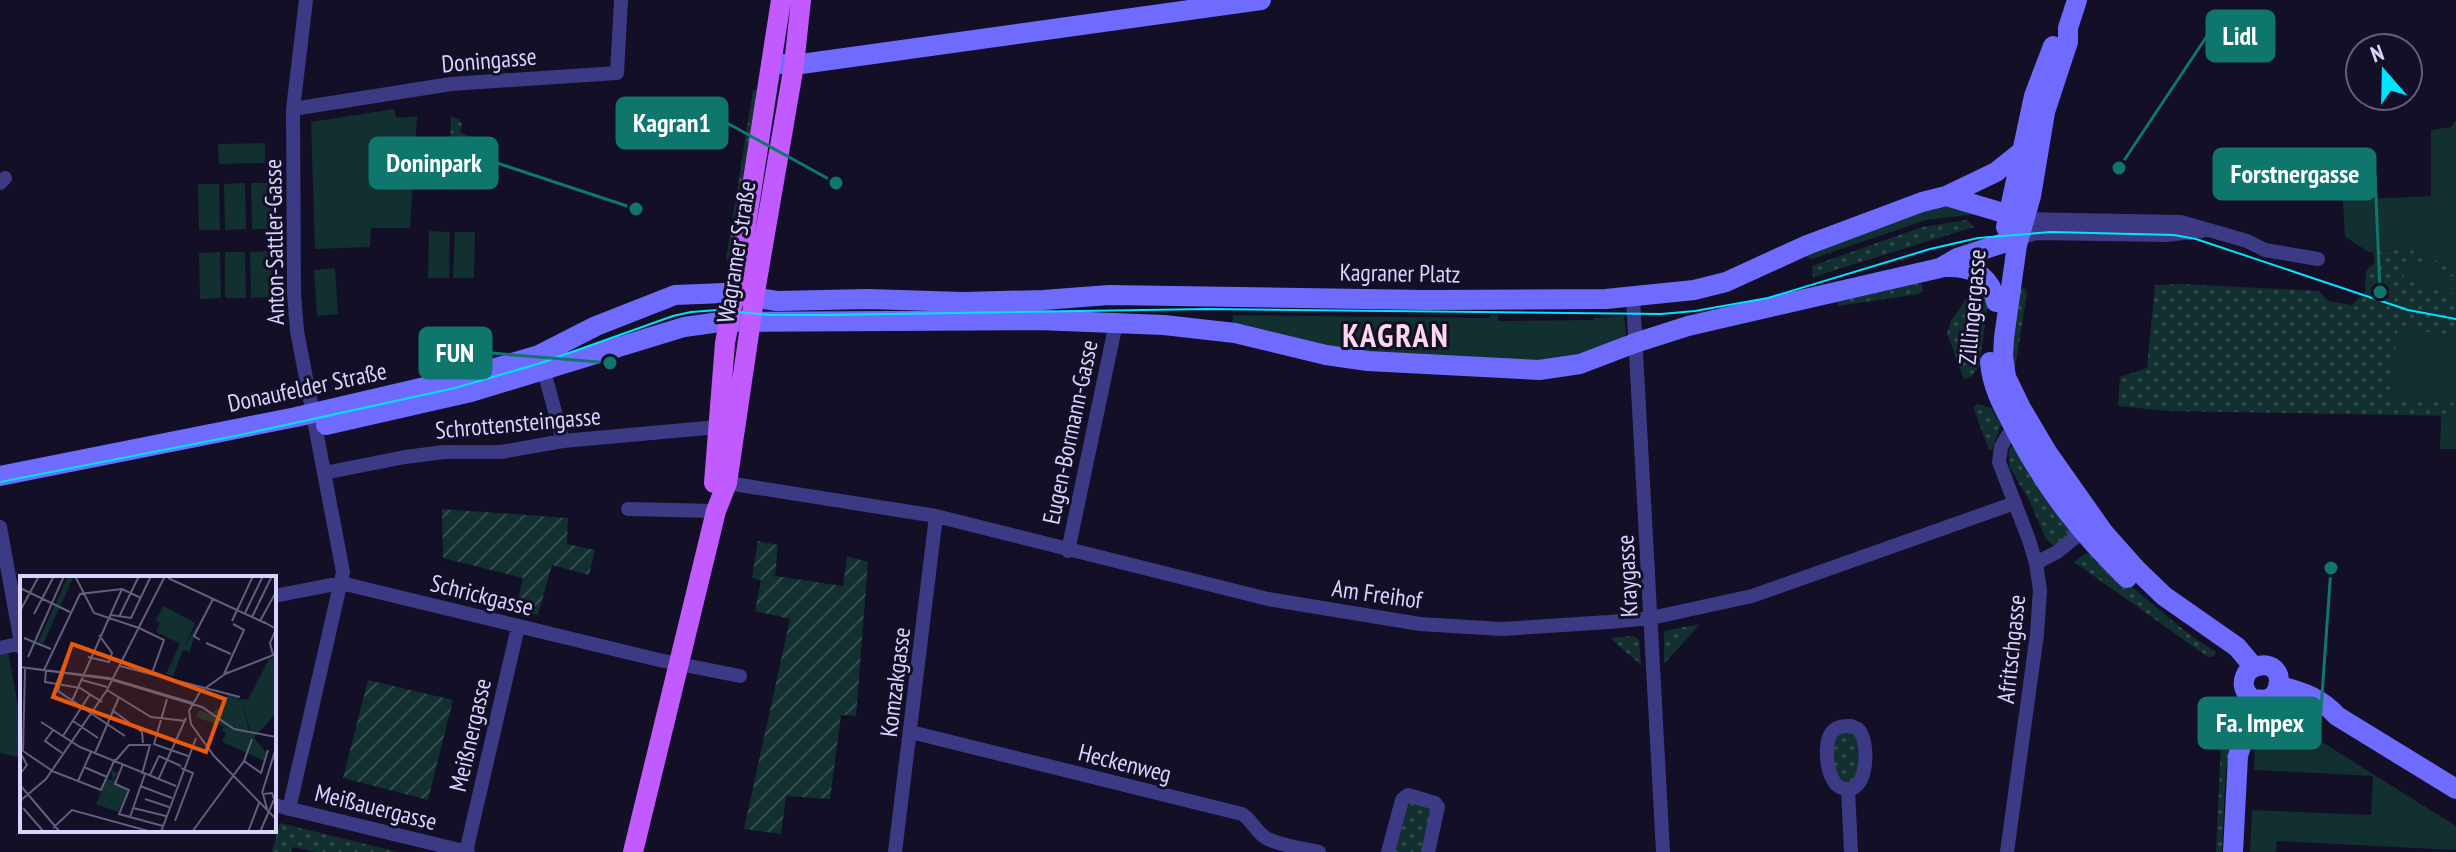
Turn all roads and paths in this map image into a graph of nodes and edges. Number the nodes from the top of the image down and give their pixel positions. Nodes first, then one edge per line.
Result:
1 (306, 0) edge
2 (621, 0) edge
3 (781, 0) edge
4 (801, 0) edge
5 (1261, 0) edge
6 (2077, 0) edge
7 (2068, 28) junction
8 (772, 63) junction
9 (794, 65) junction
10 (293, 109) junction
11 (2021, 152) junction
12 (1946, 196) junction
13 (2013, 230) junction
14 (2318, 259) dead end
15 (1940, 268) junction
16 (744, 296) junction
17 (1633, 297) junction
18 (1996, 302) junction
19 (729, 322) junction
20 (751, 323) junction
21 (1116, 323) junction
22 (1635, 343) junction
23 (541, 360) junction
24 (314, 420) junction
25 (2022, 425) junction
26 (718, 427) junction
27 (563, 441) junction
28 (324, 473) junction
29 (0, 476) edge
30 (727, 483) junction
31 (0, 488) edge
32 (2015, 503) junction
33 (628, 509) dead end
34 (716, 511) junction
35 (936, 516) junction
36 (0, 527) edge
37 (2088, 527) junction
38 (1068, 551) junction
39 (2036, 563) junction
40 (341, 583) junction
41 (276, 596) edge
42 (1651, 618) junction
43 (518, 627) junction
44 (20, 634) edge
45 (20, 645) edge
46 (0, 648) edge
47 (679, 664) junction
48 (740, 676) dead end
49 (2260, 686) junction
50 (911, 732) junction
51 (1848, 789) dead end
52 (2456, 789) edge
53 (281, 807) edge
54 (466, 852) edge
55 (633, 852) edge
56 (895, 852) edge
57 (1319, 852) edge
58 (1388, 852) edge
59 (1428, 852) edge
60 (1663, 852) edge
61 (1851, 852) edge
62 (2007, 852) edge
63 (2233, 852) edge

1 - 10 street, Anton-Sattler-Gasse
2 - 10 street, Doningasse
3 - 8 main road, Wagramer Straße
4 - 9 main road, Wagramer Straße
5 - 9 main road
6 - 7 main road
7 - 11 main road
7 - 13 main road
8 - 9 main road
8 - 16 main road, Wagramer Straße
9 - 16 main road, Wagramer Straße
10 - 24 street, Anton-Sattler-Gasse
11 - 12 main road, Kagraner Platz
11 - 13 main road
12 - 13 main road
12 - 17 main road, Kagraner Platz
13 - 14 street
13 - 15 main road
13 - 18 main road, Zillingergasse
13 - 25 main road, Zillingergasse
15 - 18 main road
15 - 22 main road
16 - 17 main road, Kagraner Platz
16 - 19 main road, Wagramer Straße
16 - 20 main road, Wagramer Straße
16 - 23 main road, Donaufelder Straße
17 - 22 street, Kraygasse
18 - 25 main road, Zillingergasse
19 - 20 main road, Donaufelder Straße
19 - 23 main road, Donaufelder Straße
19 - 26 main road, Wagramer Straße
20 - 21 main road
20 - 30 main road, Wagramer Straße
21 - 22 main road
21 - 38 street, Eugen-Bormann-Gasse
22 - 42 street, Kraygasse
23 - 24 main road, Donaufelder Straße
23 - 27 street
24 - 28 street, Anton-Sattler-Gasse
24 - 29 main road, Donaufelder Straße
24 - 31 main road, Donaufelder Straße
25 - 32 street, Afritschgasse
25 - 37 main road
26 - 27 street, Schrottensteingasse
26 - 34 main road, Wagramer Straße
27 - 28 street, Schrottensteingasse
28 - 40 street, Anton-Sattler-Gasse
30 - 34 main road, Wagramer Straße
30 - 35 street, Am Freihof
32 - 39 street, Afritschgasse
32 - 42 street, Am Freihof
33 - 34 street
34 - 47 main road, Wagramer Straße
35 - 38 street, Am Freihof
35 - 50 street, Komzakgasse
36 - 44 street
37 - 39 street
37 - 49 main road
38 - 42 street, Am Freihof
39 - 62 street, Afritschgasse
40 - 41 street, Schrickgasse
40 - 43 street, Schrickgasse
40 - 53 street, Anton-Sattler-Gasse
42 - 60 street, Kraygasse
43 - 47 street, Schrickgasse
43 - 54 street, Meißnergasse
45 - 46 street
47 - 48 street
47 - 55 main road, Wagramer Straße
49 - 52 main road
49 - 63 main road
50 - 56 street, Komzakgasse
50 - 57 street, Heckenweg
51 - 61 street
53 - 54 street, Meißauergasse
58 - 59 street

